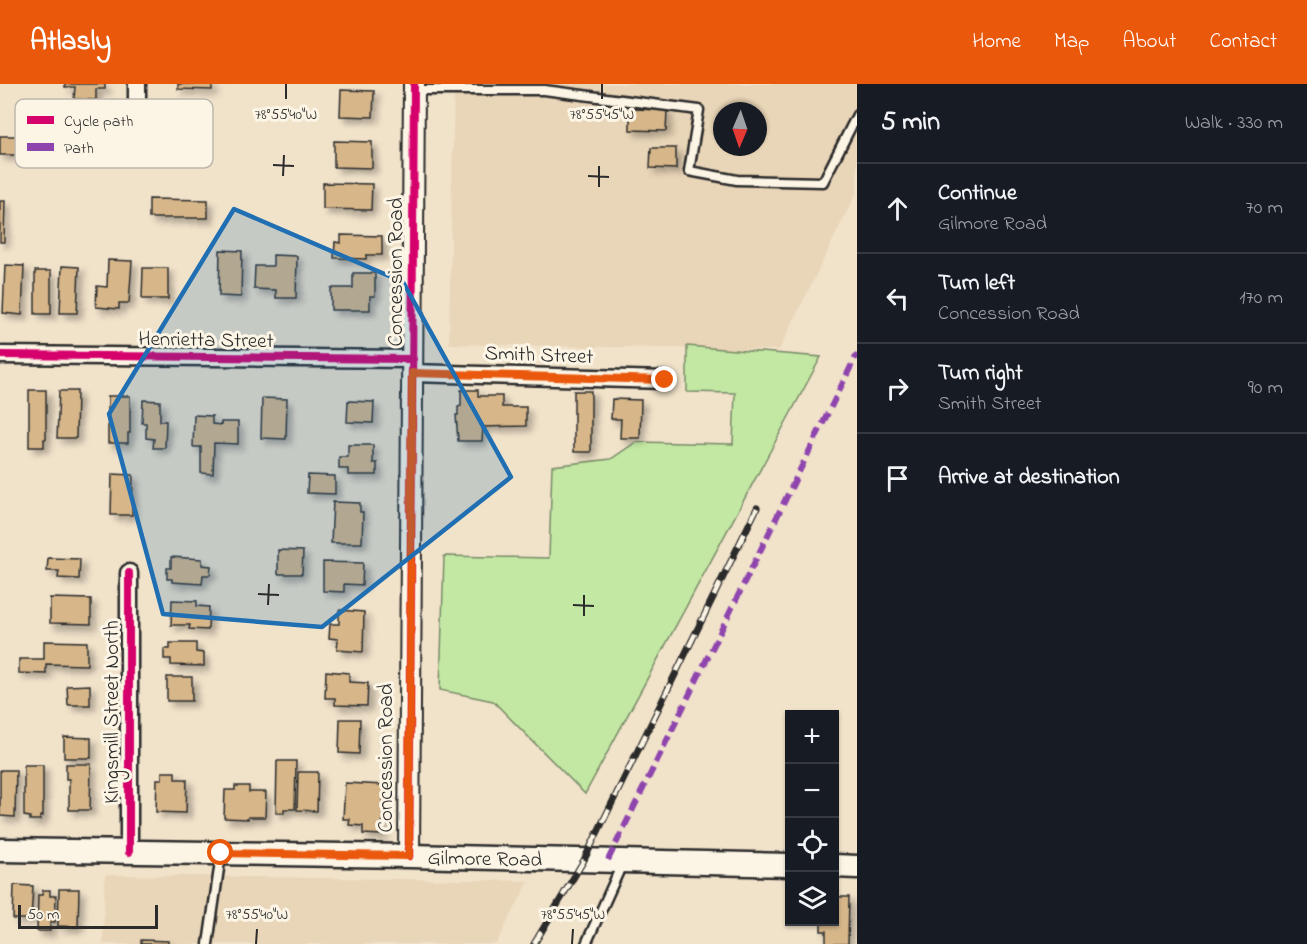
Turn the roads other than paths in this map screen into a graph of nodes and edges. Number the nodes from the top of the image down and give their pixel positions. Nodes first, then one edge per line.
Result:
1 (414, 87) edge
2 (857, 115) edge
3 (0, 355) edge
4 (412, 366) junction
5 (665, 380) dead end
6 (129, 573) dead end
7 (0, 850) edge
8 (129, 852) junction
9 (221, 853) junction
10 (409, 856) junction
11 (624, 861) junction
12 (785, 865) edge
13 (839, 866) edge
14 (857, 867) edge
15 (208, 944) edge
16 (586, 944) edge

1 - 2 lane
1 - 4 street, Concession Road
3 - 4 street, Henrietta Street
4 - 5 street, Smith Street
4 - 10 street, Concession Road
6 - 8 street, Kingsmill Street North
7 - 8 main road, Gilmore Road
8 - 9 main road, Gilmore Road
9 - 10 main road, Gilmore Road
9 - 15 lane
10 - 11 main road, Gilmore Road
11 - 12 main road, Gilmore Road
11 - 16 lane
13 - 14 main road

